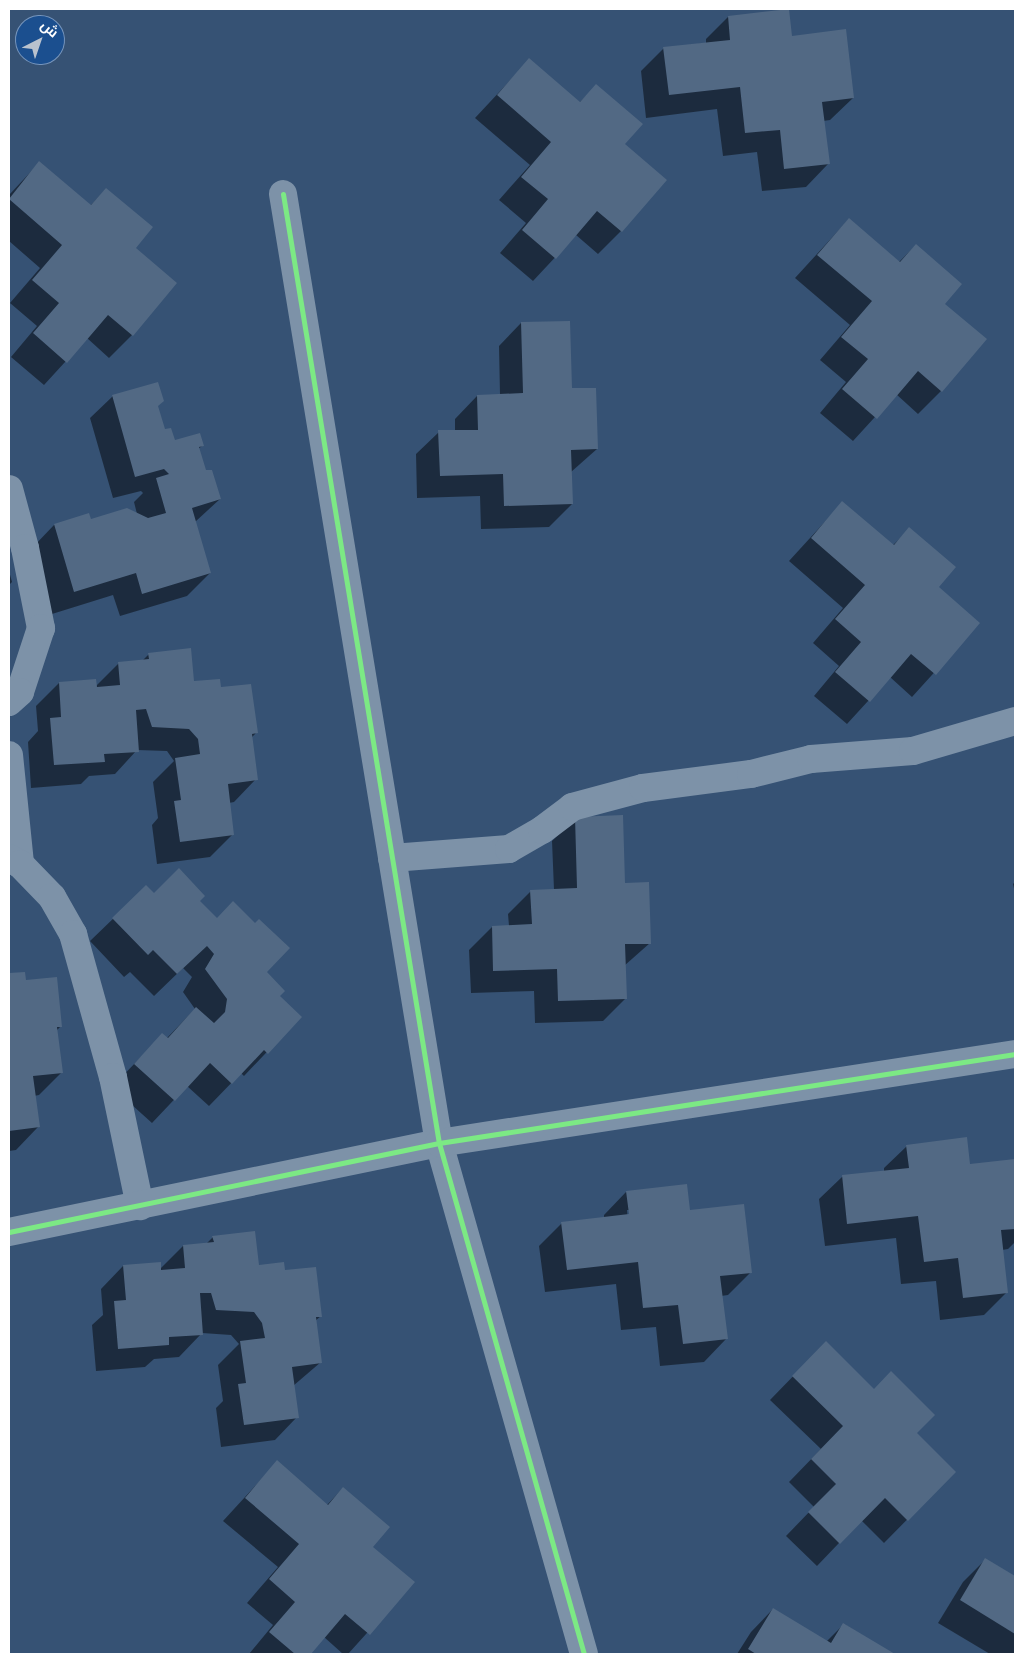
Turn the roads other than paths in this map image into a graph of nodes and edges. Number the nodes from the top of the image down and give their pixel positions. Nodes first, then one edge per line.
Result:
1 (283, 194) dead end
2 (9, 489) edge
3 (9, 702) edge
4 (1015, 721) edge
5 (9, 755) edge
6 (392, 858) junction
7 (14, 861) edge
8 (1015, 1054) edge
9 (439, 1144) junction
10 (140, 1206) junction
11 (9, 1232) edge
12 (584, 1654) edge

1 - 6 street
2 - 3 street
4 - 6 street
5 - 7 street
6 - 9 street
7 - 10 street
8 - 9 street
9 - 10 street
9 - 12 street
10 - 11 street

